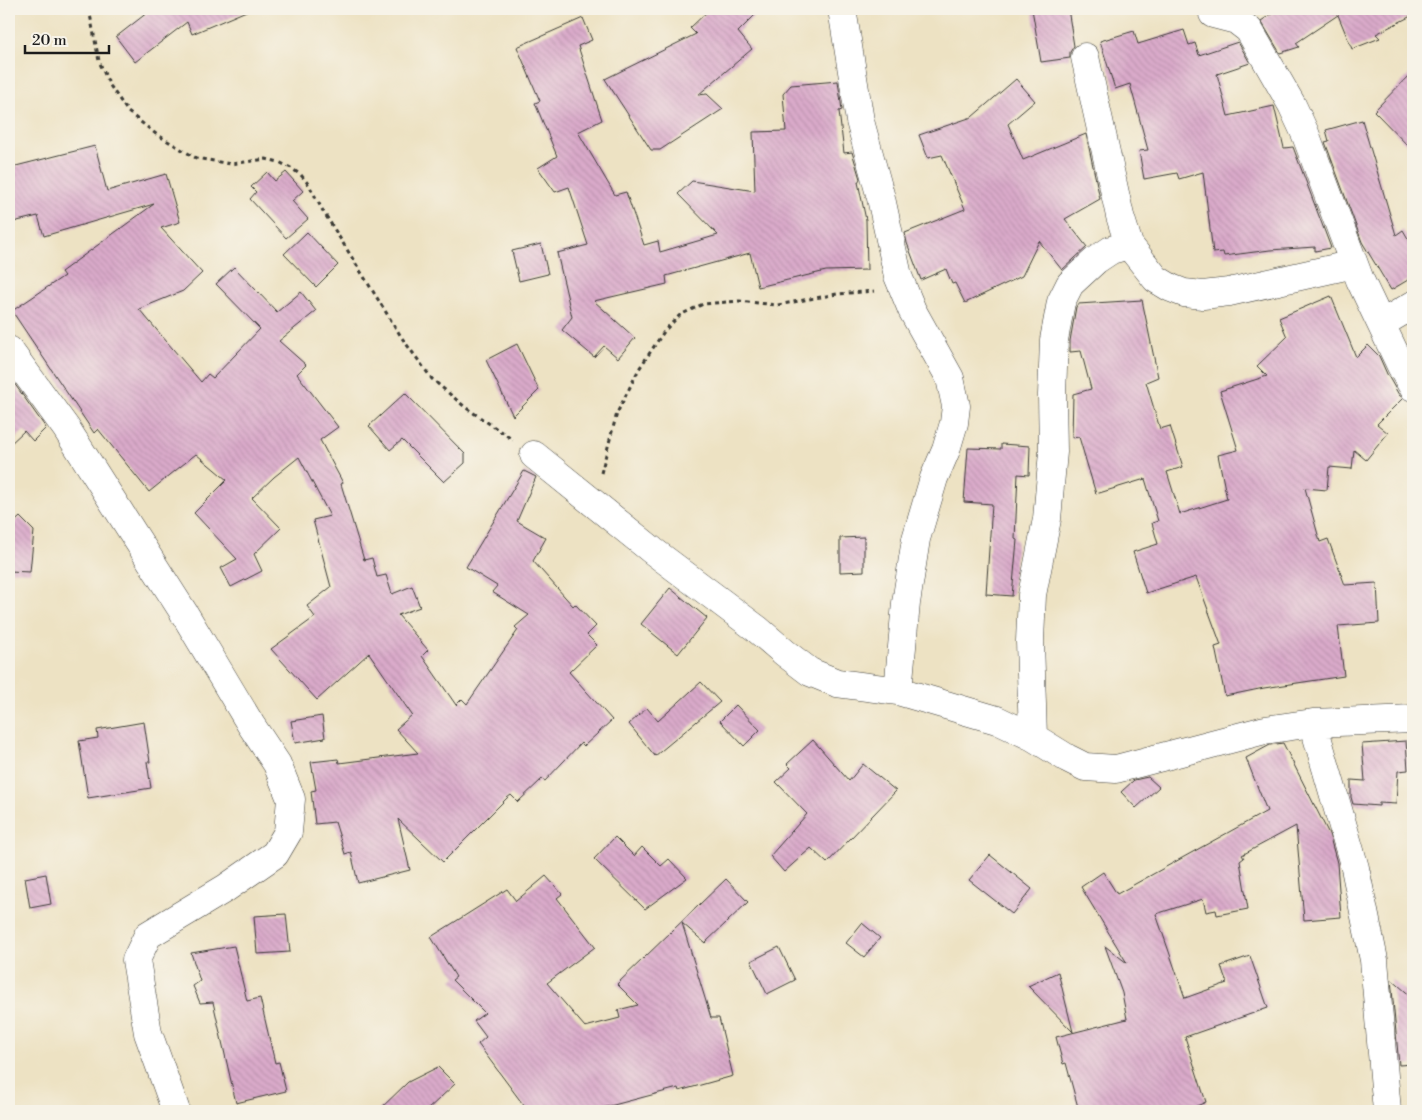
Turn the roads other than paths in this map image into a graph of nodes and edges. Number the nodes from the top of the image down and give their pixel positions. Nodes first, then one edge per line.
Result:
1 (842, 9) edge
2 (1213, 14) dead end
3 (1085, 57) dead end
4 (1129, 245) junction
5 (1354, 264) junction
6 (1413, 305) edge
7 (1381, 324) junction
8 (9, 350) edge
9 (1413, 387) edge
10 (534, 455) road end
11 (898, 691) junction
12 (1413, 718) edge
13 (1313, 723) junction
14 (1033, 737) junction
15 (176, 1111) edge
16 (1387, 1111) edge

1 - 11 street
2 - 5 street
3 - 4 street
4 - 5 street
4 - 14 street
5 - 7 street
6 - 7 street
7 - 9 street
8 - 15 street
10 - 11 street
11 - 14 street
12 - 13 street
13 - 14 street
13 - 16 street

